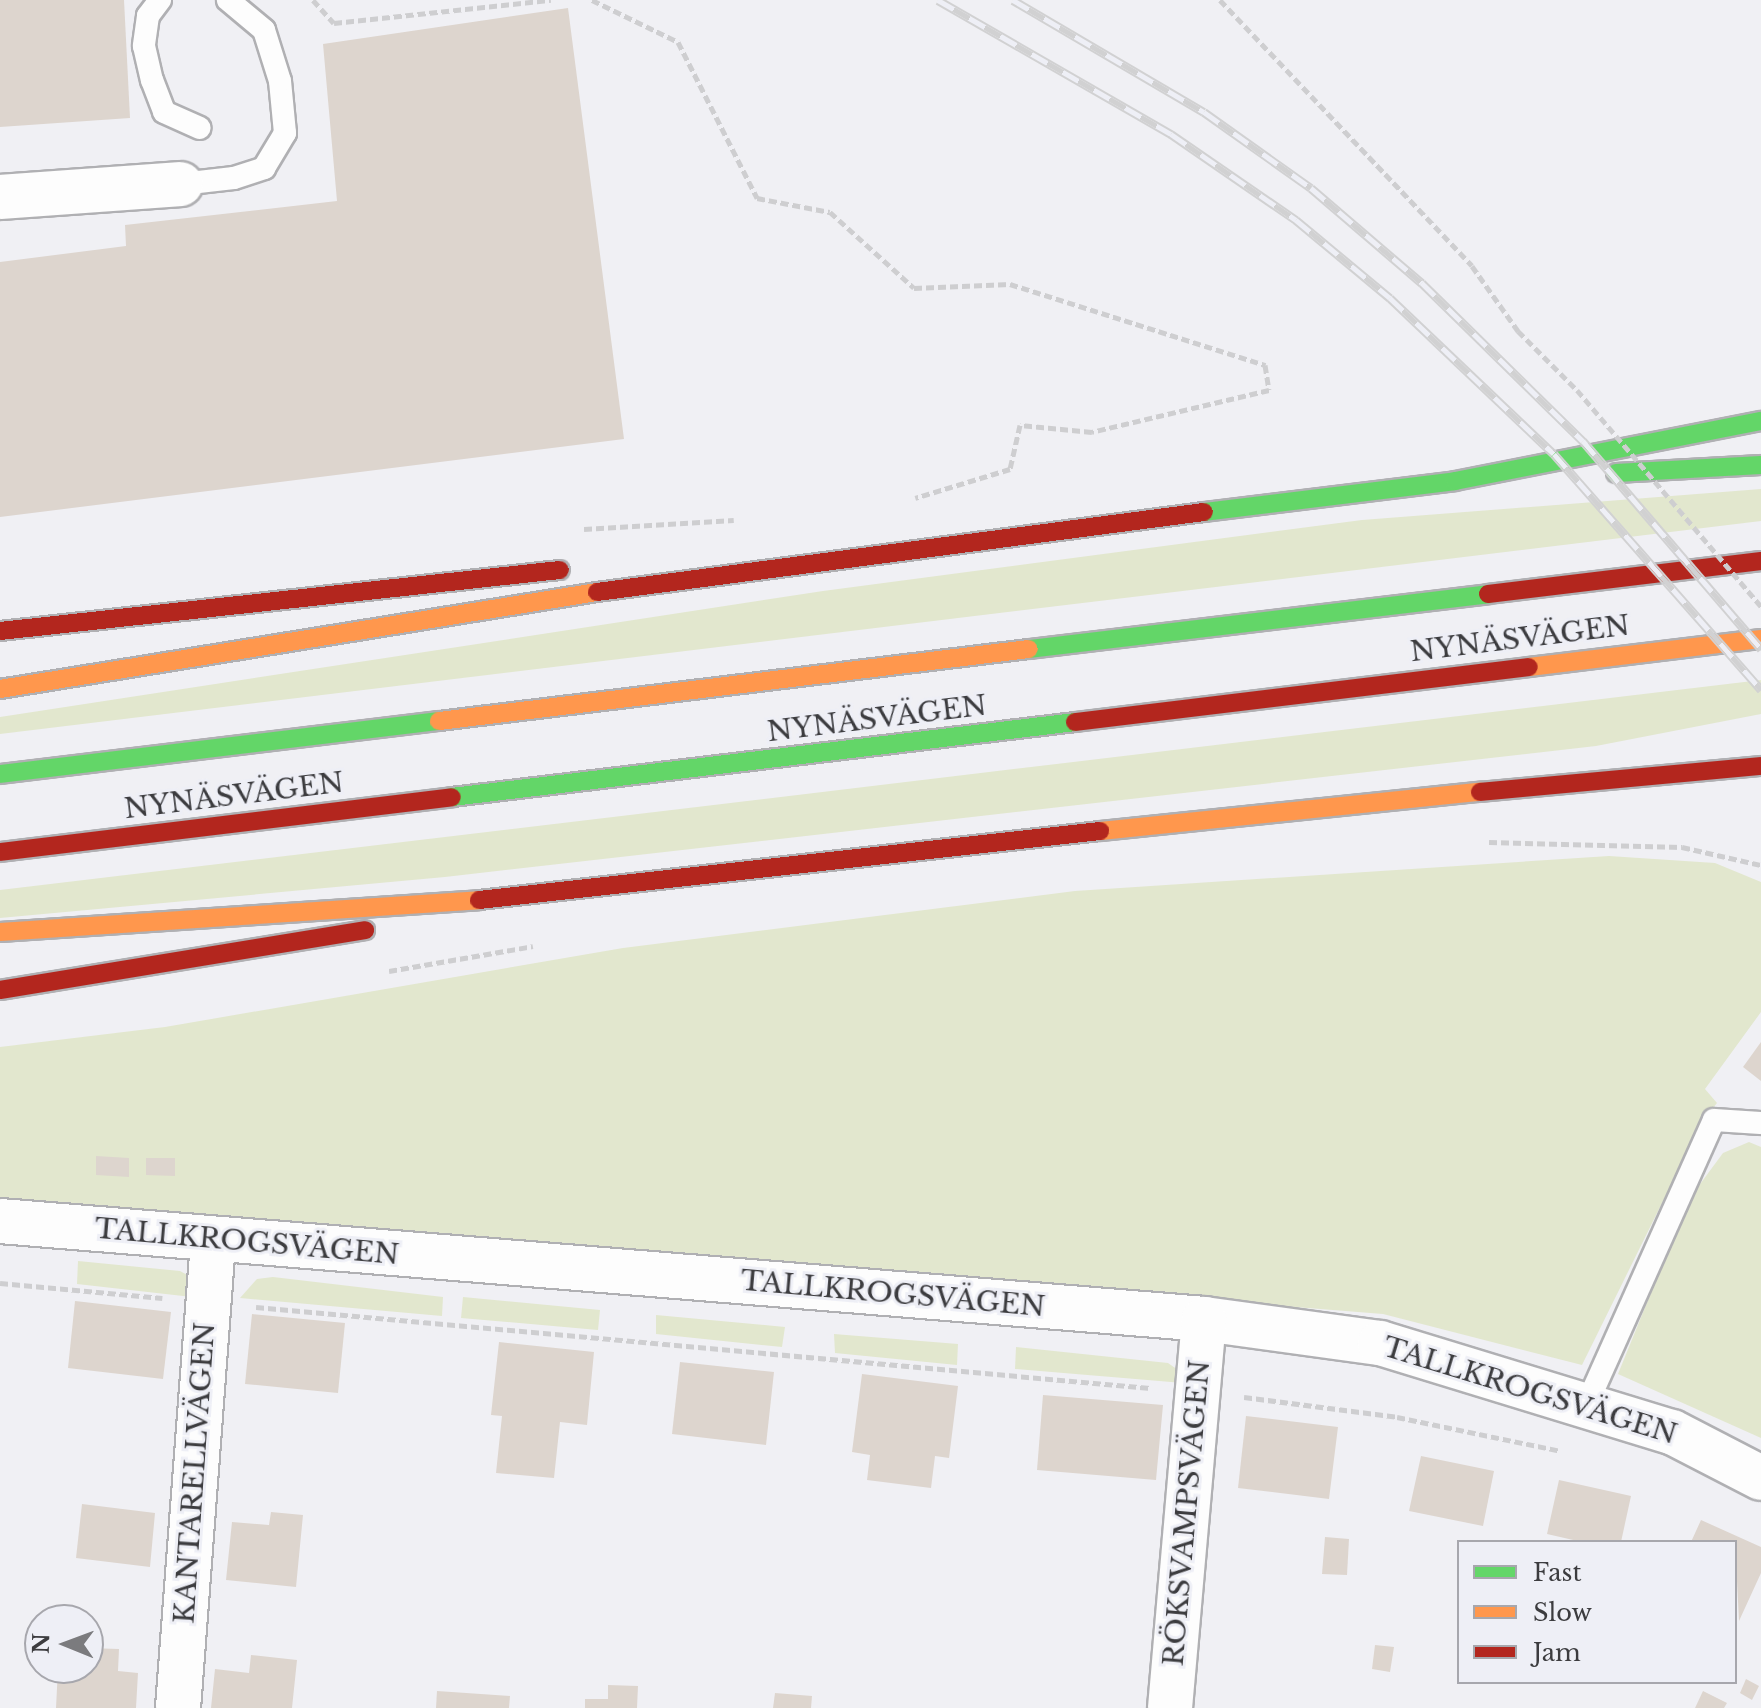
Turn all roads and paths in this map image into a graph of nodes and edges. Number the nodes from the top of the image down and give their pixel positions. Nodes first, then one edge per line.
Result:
1 (160, 0) edge
2 (228, 0) edge
3 (313, 0) edge
4 (551, 0) edge
5 (592, 0) edge
6 (1220, 0) edge
7 (200, 128) dead end
8 (181, 184) joint
9 (0, 197) edge
10 (1607, 409) dead end
11 (1576, 414) dead end
12 (1761, 421) edge
13 (1761, 465) edge
14 (1455, 481) junction
15 (963, 495) dead end
16 (738, 520) dead end
17 (567, 530) dead end
18 (1761, 561) edge
19 (579, 568) dead end
20 (609, 568) dead end
21 (681, 578) junction
22 (1761, 606) edge
23 (0, 631) edge
24 (1761, 639) edge
25 (0, 689) edge
26 (1746, 747) dead end
27 (1761, 766) edge
28 (0, 774) edge
29 (1569, 782) junction
30 (1478, 843) dead end
31 (0, 852) edge
32 (1761, 865) edge
33 (532, 896) junction
34 (0, 932) edge
35 (548, 944) dead end
36 (375, 974) dead end
37 (0, 990) edge
38 (1761, 1123) edge
39 (0, 1221) edge
40 (213, 1239) junction
41 (0, 1283) edge
42 (207, 1303) junction
43 (1204, 1319) junction
44 (1198, 1391) junction
45 (1586, 1406) junction
46 (1569, 1453) dead end
47 (1761, 1478) edge
48 (178, 1708) edge
49 (1170, 1708) edge

1 - 7 lane
2 - 8 lane
3 - 4 path
5 - 15 path
6 - 22 path, bridge
8 - 9 street
10 - 11 path
12 - 14 highway
13 - 14 highway
14 - 21 highway
16 - 17 path
18 - 28 highway, NYNÄSVÄGEN
19 - 23 highway
20 - 21 highway
21 - 25 highway
24 - 31 highway, NYNÄSVÄGEN
26 - 29 highway
27 - 29 highway
29 - 33 highway
30 - 32 path
33 - 34 highway
33 - 37 highway
35 - 36 path
38 - 45 lane
39 - 40 street, TALLKROGSVÄGEN
40 - 42 street, KANTARELLVÄGEN
40 - 43 street, TALLKROGSVÄGEN
41 - 42 path
42 - 44 path
42 - 48 street, KANTARELLVÄGEN
43 - 44 street, RÖKSVAMPSVÄGEN
43 - 45 street, TALLKROGSVÄGEN
44 - 46 path
44 - 49 street, RÖKSVAMPSVÄGEN
45 - 47 street, TALLKROGSVÄGEN

